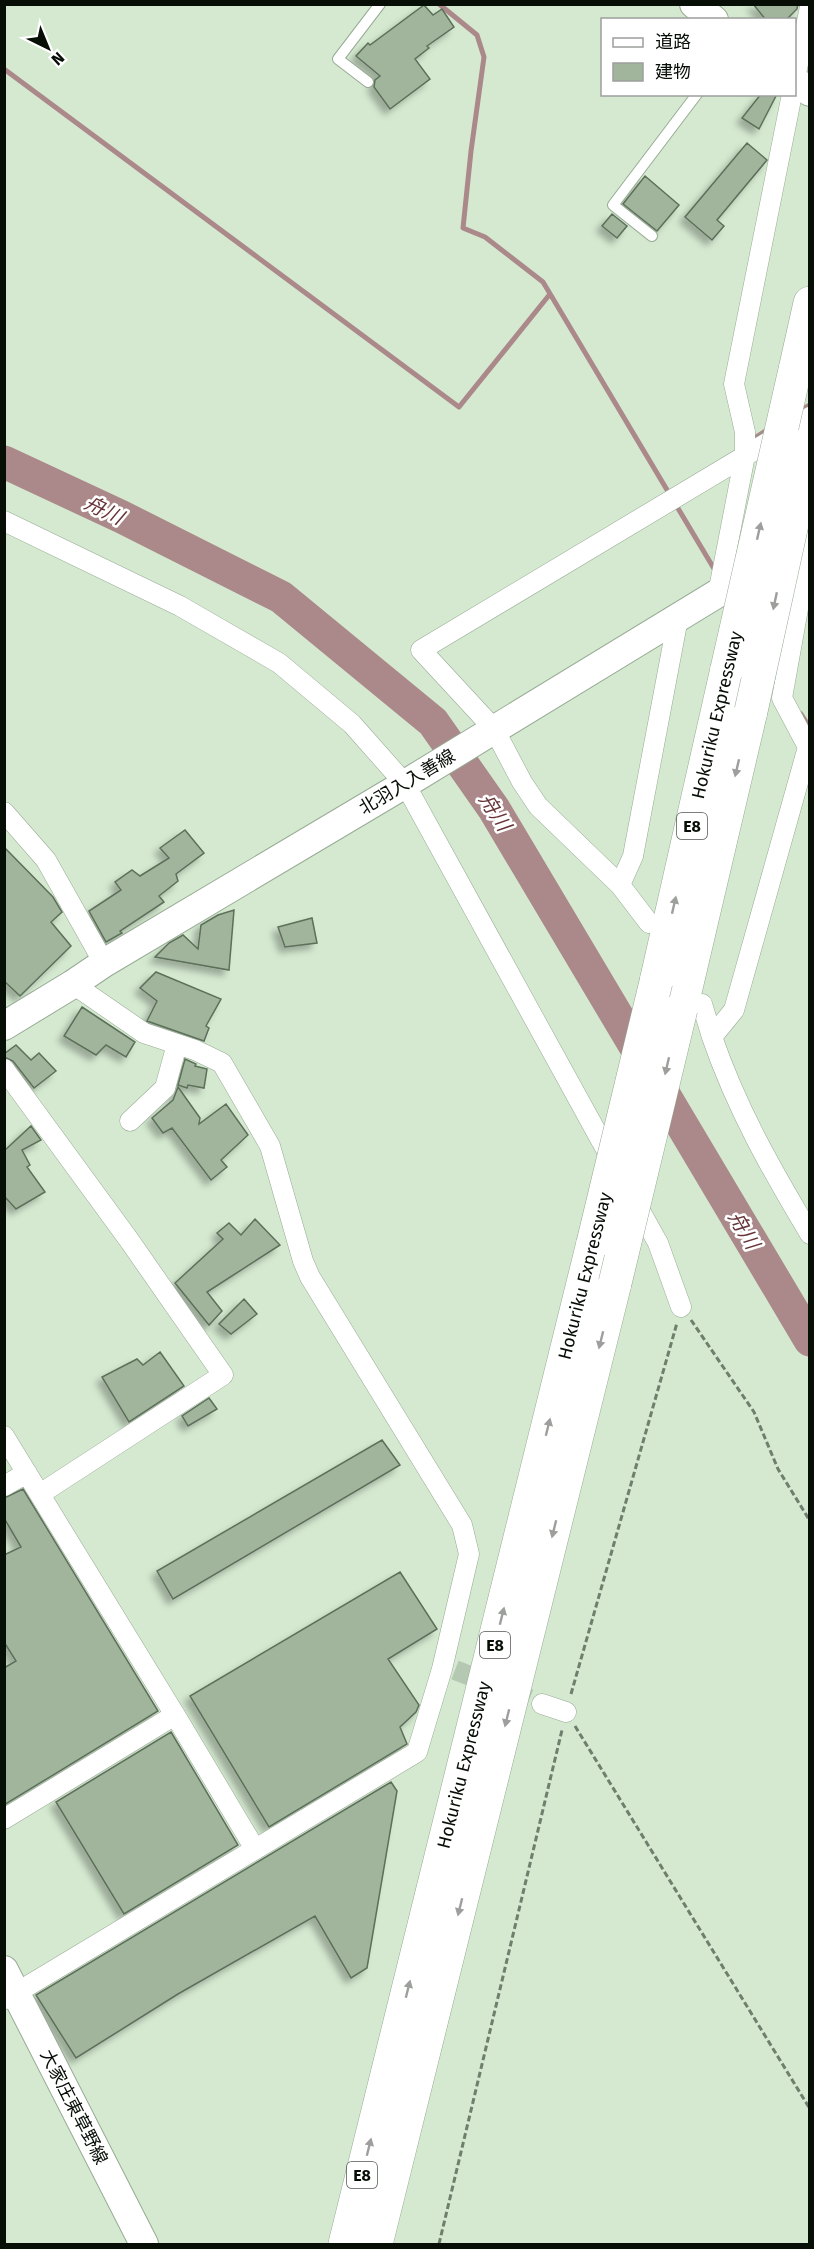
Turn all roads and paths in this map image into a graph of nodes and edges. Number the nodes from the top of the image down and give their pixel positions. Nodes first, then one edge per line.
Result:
1 (380, 4) edge
2 (694, 4) edge
3 (810, 7) edge
4 (712, 18) edge
5 (796, 76) edge
6 (368, 82) dead end
7 (796, 82) edge
8 (810, 92) edge
9 (695, 96) edge
10 (792, 96) edge
11 (652, 236) dead end
12 (810, 303) edge
13 (810, 417) edge
14 (810, 442) edge
15 (745, 455) junction
16 (4, 521) edge
17 (810, 540) edge
18 (718, 594) junction
19 (678, 618) junction
20 (490, 732) junction
21 (405, 784) junction
22 (4, 812) edge
23 (620, 885) junction
24 (649, 923) dead end
25 (104, 963) junction
26 (73, 984) junction
27 (692, 1007) junction
28 (4, 1026) edge
29 (712, 1037) junction
30 (177, 1044) junction
31 (4, 1069) edge
32 (130, 1121) dead end
33 (810, 1234) edge
34 (681, 1306) junction
35 (4, 1436) edge
36 (27, 1473) junction
37 (4, 1486) edge
38 (40, 1494) junction
39 (810, 1521) edge
40 (542, 1704) tunnel mouth
41 (566, 1712) junction
42 (175, 1714) junction
43 (4, 1819) edge
44 (255, 1849) junction
45 (9, 1988) edge
46 (810, 2109) edge
47 (144, 2244) edge
48 (345, 2244) edge
49 (376, 2244) edge
50 (439, 2244) edge

1 - 6 lane
2 - 4 main road
3 - 5 street
7 - 8 main road
9 - 11 lane
10 - 15 street
48 -> 12 highway, Hokuriku Expressway / E8, bridge
13 - 15 street
14 -> 27 highway, Hokuriku Expressway / E8, bridge
15 - 18 street
15 - 20 street
16 - 21 street
17 - 18 main road, 北羽入入善線
17 - 29 street
18 - 19 main road, 北羽入入善線
19 - 20 main road, 北羽入入善線
19 - 23 street
20 - 21 main road, 北羽入入善線
20 - 23 street
21 - 25 main road, 北羽入入善線
21 - 34 street
22 - 25 street
23 - 24 street
25 - 26 main road, 北羽入入善線
26 - 28 main road, 北羽入入善線
26 - 30 street
27 - 29 street
27 -> 49 highway, Hokuriku Expressway / E8, bridge
29 - 33 street
30 - 32 street
30 - 44 street
31 - 38 street
34 - 39 path
34 - 41 path
35 - 36 street
36 - 37 street
36 - 38 street
38 - 42 street
40 - 41 street
41 - 46 path
41 - 50 path
42 - 43 street
42 - 44 street
44 - 45 street
45 - 47 main road, 大家庄東草野線

